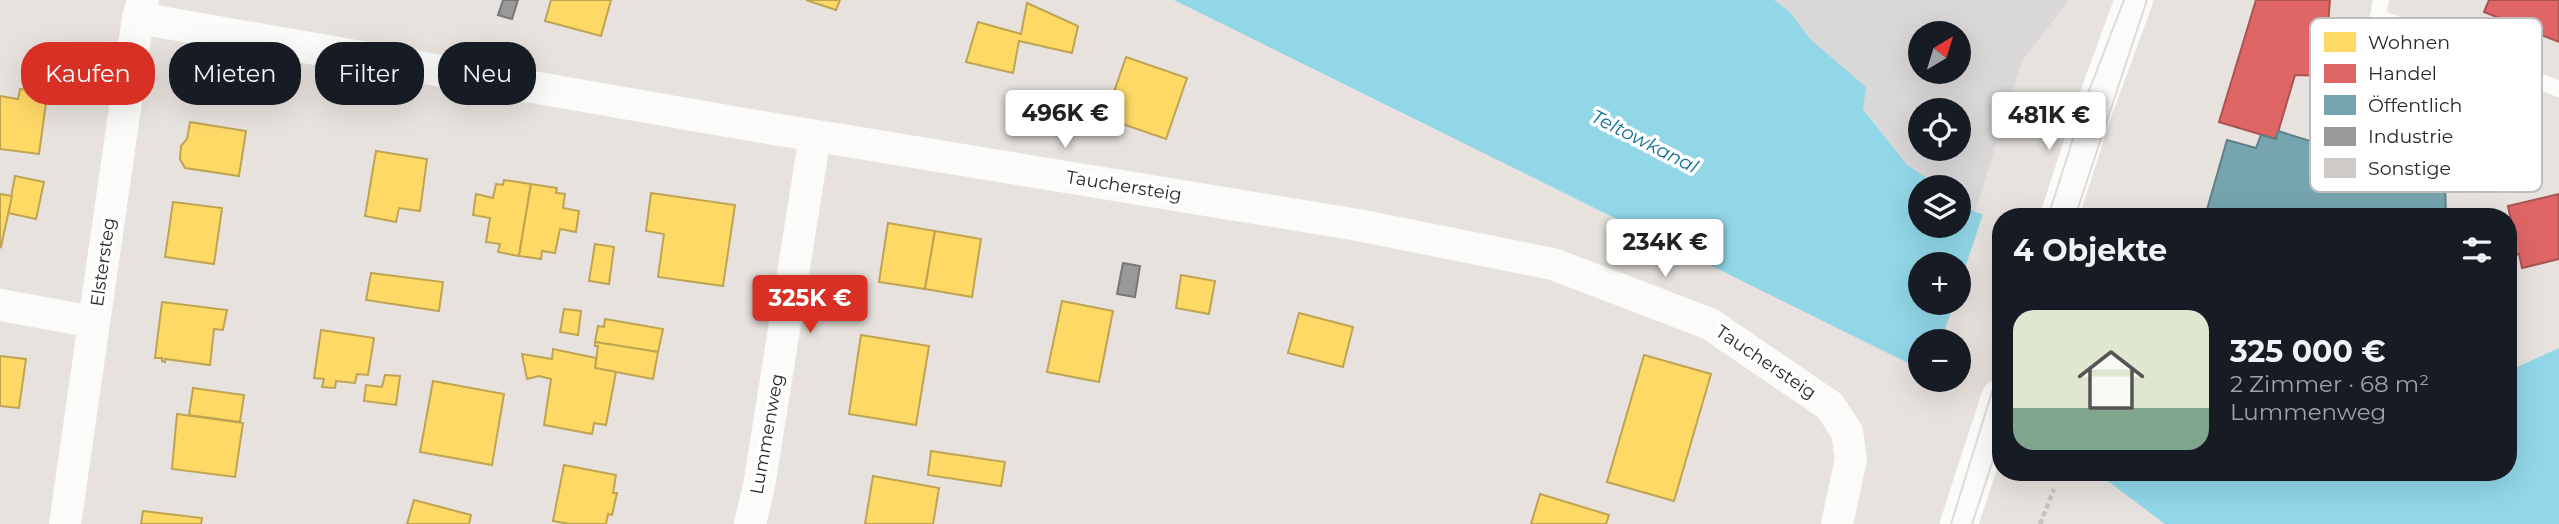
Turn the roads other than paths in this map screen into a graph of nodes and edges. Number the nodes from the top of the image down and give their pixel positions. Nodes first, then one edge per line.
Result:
1 (2134, 0) edge
2 (2381, 0) edge
3 (140, 9) edge
4 (2378, 17) edge
5 (2542, 82) edge
6 (2559, 89) edge
7 (815, 136) junction
8 (2062, 208) edge
9 (0, 305) edge
10 (94, 322) junction
11 (1992, 423) edge
12 (1962, 516) edge
13 (65, 524) edge
14 (750, 524) edge
15 (1837, 524) edge

1 - 8 main road
2 - 4 lane
3 - 7 street, Tauchersteig
3 - 10 street, Elstersteg
5 - 6 lane
7 - 14 street, Lummenweg
7 - 15 street, Tauchersteig
9 - 10 street
10 - 13 street, Elstersteg
11 - 12 main road

